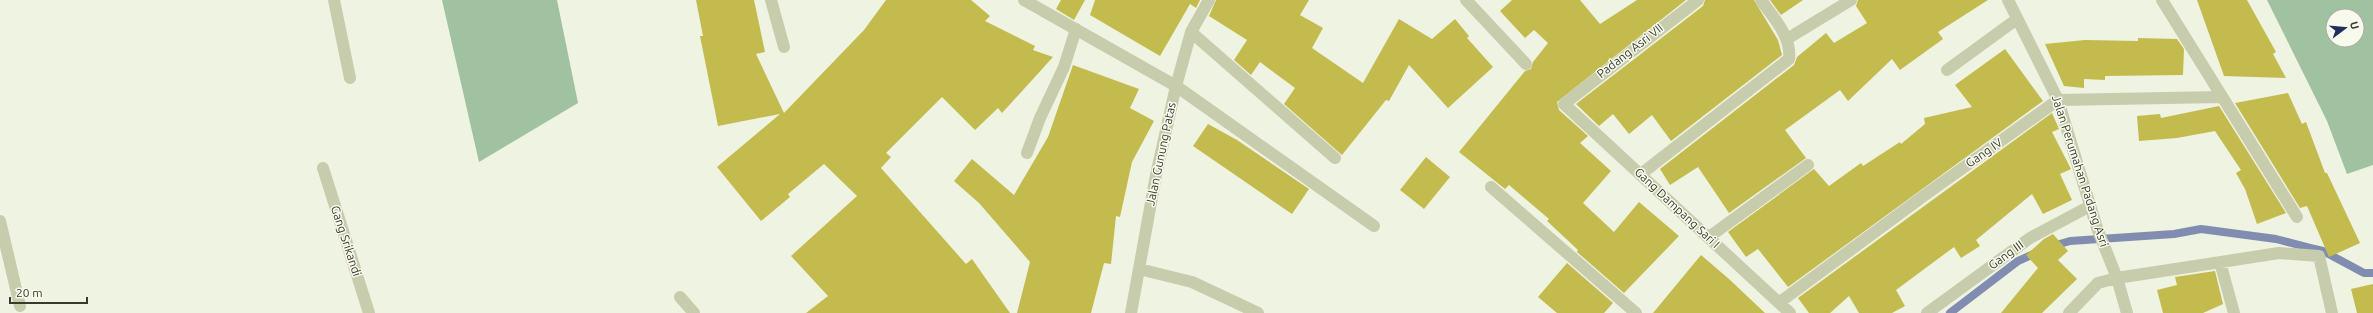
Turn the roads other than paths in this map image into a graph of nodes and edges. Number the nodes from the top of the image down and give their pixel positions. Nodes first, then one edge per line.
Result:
1 (334, 0) edge
2 (771, 0) edge
3 (1024, 0) edge
4 (1209, 0) edge
5 (1466, 0) edge
6 (1698, 0) edge
7 (1761, 0) edge
8 (1850, 0) edge
9 (2008, 0) edge
10 (2162, 0) edge
11 (2018, 19) junction
12 (1076, 29) junction
13 (1191, 32) junction
14 (1787, 39) junction
15 (784, 47) dead end
16 (1526, 64) dead end
17 (1947, 70) dead end
18 (350, 78) dead end
19 (1176, 86) junction
20 (2221, 96) junction
21 (2058, 100) junction
22 (1564, 104) joint
23 (1027, 153) dead end
24 (1335, 158) dead end
25 (1808, 165) dead end
26 (323, 168) dead end
27 (1640, 174) junction
28 (1491, 187) dead end
29 (2090, 206) junction
30 (2297, 217) dead end
31 (0, 221) edge
32 (1374, 226) dead end
33 (1709, 237) junction
34 (2220, 262) junction
35 (1139, 269) junction
36 (2118, 278) junction
37 (680, 297) dead end
38 (1780, 302) junction
39 (20, 306) dead end
40 (369, 313) edge
41 (694, 313) edge
42 (1131, 313) edge
43 (1258, 313) edge
44 (1636, 313) edge
45 (1790, 313) edge
46 (1927, 313) edge
47 (2069, 313) edge
48 (2127, 313) edge
49 (2234, 313) edge
50 (2332, 313) edge

1 - 18 street
2 - 15 street
3 - 12 street
4 - 13 street, Jalan Gunung Patas
5 - 16 street
6 - 22 street, Padang Asri VII
7 - 14 street
8 - 14 street
9 - 11 street, Jalan Perumahan Padang Asri
10 - 20 street
11 - 17 street
11 - 21 street, Jalan Perumahan Padang Asri
12 - 19 street
12 - 23 street
13 - 19 street, Jalan Gunung Patas
13 - 24 street
14 - 27 street
19 - 32 street
19 - 35 street, Jalan Gunung Patas
20 - 21 street
20 - 30 street
21 - 29 street, Jalan Perumahan Padang Asri
21 - 38 street, Gang IV
22 - 27 street, Gang Dampang Sari I
25 - 33 street
26 - 40 street, Gang Srikandi
27 - 33 street, Gang Dampang Sari I
28 - 44 street
29 - 36 street, Jalan Perumahan Padang Asri
29 - 46 street, Gang III
31 - 39 street
33 - 38 street, Gang Dampang Sari I
34 - 36 street
34 - 49 street
34 - 50 street
35 - 42 street, Jalan Gunung Patas
35 - 43 street
36 - 47 street
36 - 48 street, Jalan Perumahan Padang Asri
37 - 41 street
38 - 45 street, Gang Dampang Sari I

